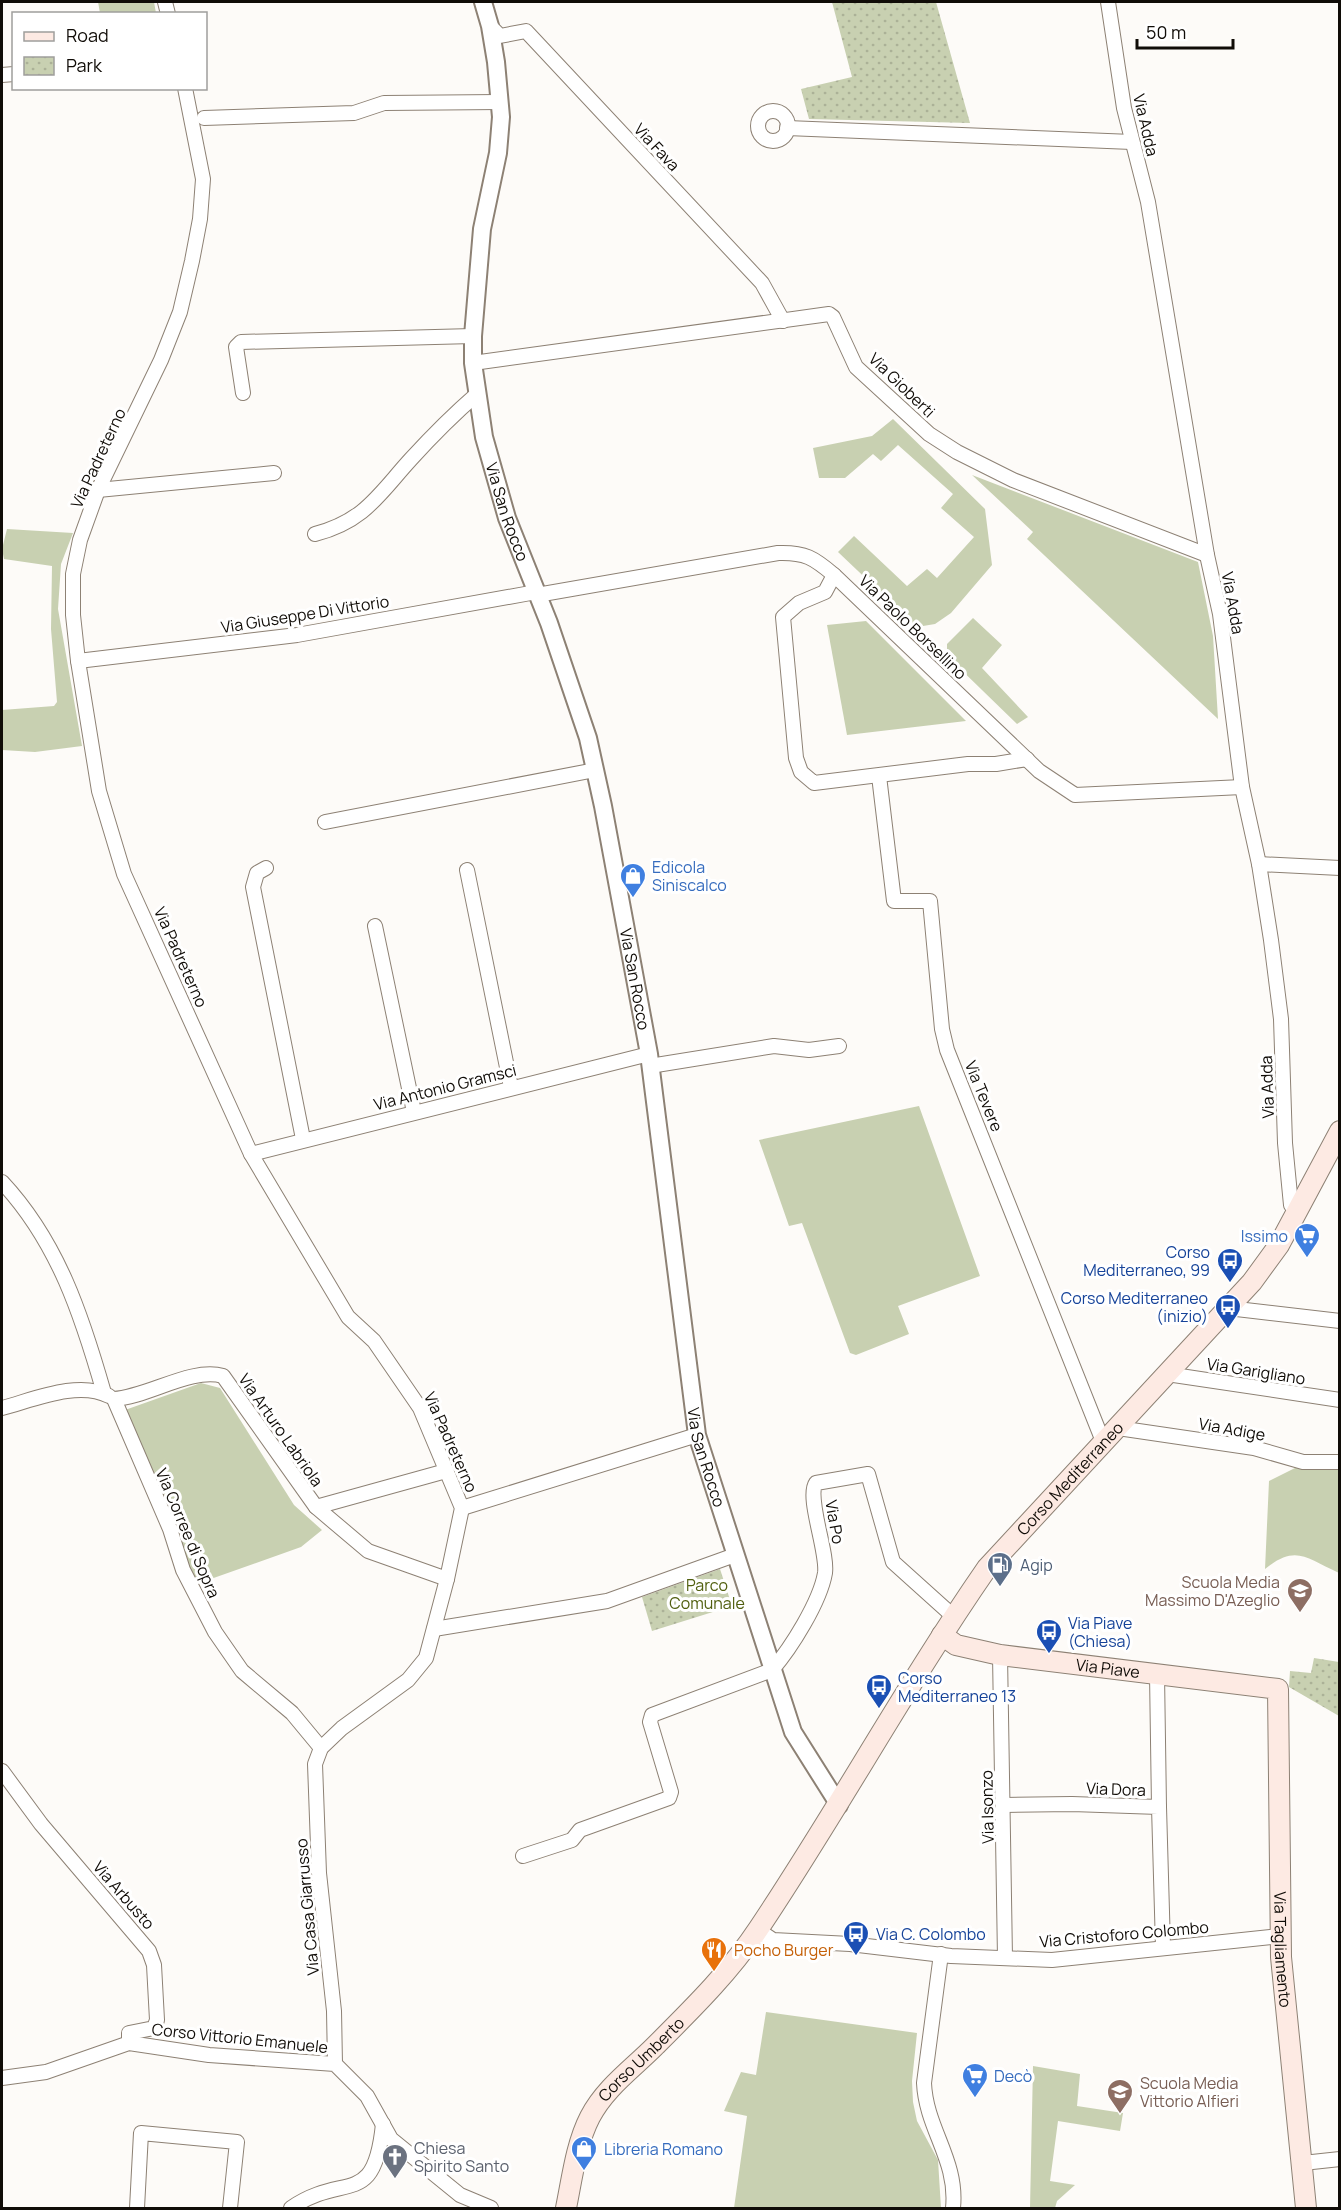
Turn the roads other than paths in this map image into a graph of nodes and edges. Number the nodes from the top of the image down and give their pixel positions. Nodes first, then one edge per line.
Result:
1 (483, 2) edge
2 (1108, 2) edge
3 (490, 26) junction
4 (186, 90) edge
5 (500, 102) junction
6 (204, 118) dead end
7 (787, 128) dead end
8 (1132, 142) junction
9 (783, 321) junction
10 (473, 336) junction
11 (473, 363) junction
12 (243, 393) dead end
13 (477, 394) junction
14 (274, 473) dead end
15 (98, 490) junction
16 (315, 534) dead end
17 (1208, 555) junction
18 (834, 575) junction
19 (537, 594) junction
20 (78, 662) junction
21 (1027, 759) junction
22 (595, 770) junction
23 (879, 776) junction
24 (1242, 786) junction
25 (325, 822) dead end
26 (1258, 864) junction
27 (266, 868) dead end
28 (1340, 868) edge
29 (467, 870) dead end
30 (375, 926) dead end
31 (839, 1046) dead end
32 (649, 1060) junction
33 (511, 1087) junction
34 (414, 1112) junction
35 (1340, 1131) edge
36 (303, 1139) junction
37 (251, 1154) junction
38 (2, 1182) edge
39 (1297, 1214) junction
40 (1228, 1308) junction
41 (1340, 1321) edge
42 (1167, 1374) junction
43 (109, 1396) junction
44 (1340, 1400) edge
45 (2, 1408) edge
46 (1118, 1428) junction
47 (697, 1435) junction
48 (1104, 1444) junction
49 (1340, 1462) edge
50 (446, 1471) junction
51 (316, 1507) junction
52 (462, 1508) junction
53 (735, 1555) junction
54 (447, 1579) junction
55 (953, 1616) junction
56 (434, 1629) junction
57 (942, 1635) junction
58 (1000, 1655) junction
59 (771, 1670) junction
60 (1157, 1674) junction
61 (1278, 1689) joint
62 (321, 1748) junction
63 (2, 1771) edge
64 (839, 1804) junction
65 (1004, 1805) junction
66 (1159, 1807) junction
67 (523, 1856) dead end
68 (758, 1930) junction
69 (1280, 1936) junction
70 (1163, 1947) junction
71 (941, 1954) junction
72 (1005, 1958) junction
73 (129, 2043) junction
74 (335, 2064) junction
75 (2, 2078) edge
76 (383, 2124) junction
77 (1340, 2159) edge
78 (1303, 2163) junction
79 (136, 2208) edge
80 (230, 2208) edge
81 (291, 2208) edge
82 (491, 2208) edge
83 (566, 2208) edge
84 (953, 2208) edge
85 (1306, 2208) edge

1 - 3 street, Via San Rocco
2 - 8 street, Via Adda
3 - 5 street, Via San Rocco
3 - 9 street, Via Fava
4 - 15 street, Via Padreterno
5 - 6 street
5 - 10 street, Via San Rocco
7 - 8 street
8 - 17 street, Via Adda
9 - 11 street, Via Gioberti
9 - 17 street, Via Gioberti
10 - 11 street, Via San Rocco
10 - 12 street
11 - 13 street, Via San Rocco
13 - 16 street
13 - 19 street, Via San Rocco
14 - 15 street
15 - 20 street, Via Padreterno
17 - 24 street, Via Adda
18 - 19 street, Via Paolo Borsellino
18 - 21 street, Via Paolo Borsellino
18 - 23 street
19 - 20 street, Via Giuseppe Di Vittorio
19 - 22 street, Via San Rocco
20 - 37 street, Via Padreterno
21 - 23 street
21 - 24 street, Via Paolo Borsellino
22 - 25 street
22 - 32 street, Via San Rocco
23 - 48 street, Via Tevere
24 - 26 street, Via Adda
26 - 28 street
26 - 39 street, Via Adda
27 - 36 street
29 - 33 street
30 - 34 street
31 - 32 street, Via Antonio Gramsci
32 - 33 street, Via Antonio Gramsci
32 - 47 street, Via San Rocco
33 - 34 street, Via Antonio Gramsci
34 - 36 street, Via Antonio Gramsci
35 - 39 main road, Corso Mediterraneo
36 - 37 street, Via Antonio Gramsci
37 - 50 street, Via Padreterno
38 - 43 street, Via Corree di Sopra
39 - 40 main road, Corso Mediterraneo
40 - 41 street
40 - 42 main road, Corso Mediterraneo
42 - 44 street, Via Garigliano
42 - 46 main road, Corso Mediterraneo
43 - 45 street
43 - 51 street, Via Arturo Labriola
43 - 62 street, Via Corree di Sopra
46 - 48 main road, Corso Mediterraneo
46 - 49 street, Via Adige
47 - 52 street
47 - 53 street, Via San Rocco
48 - 55 main road, Corso Mediterraneo
50 - 51 street, Via Arturo Labriola
50 - 52 street, Via Padreterno
51 - 54 street, Via Arturo Labriola
52 - 54 street, Via Padreterno
53 - 56 street
53 - 59 street, Via San Rocco
54 - 56 street, Via Padreterno
55 - 57 main road, Corso Mediterraneo
55 - 59 street, Via Po
56 - 62 street, Via Padreterno
57 - 58 main road, Via Piave
57 - 64 main road, Corso Mediterraneo
58 - 60 main road, Via Piave
58 - 65 street, Via Isonzo
59 - 64 street, Via San Rocco
59 - 67 street
60 - 61 main road, Via Piave
60 - 66 street
61 - 69 main road, Via Tagliamento
62 - 74 street, Via Casa Giarrusso
63 - 73 street, Via Arbusto
64 - 68 main road, Corso Mediterraneo
65 - 66 street, Via Dora
65 - 72 street, Via Isonzo
66 - 70 street, Via Dora
68 - 71 street, Via Cristoforo Colombo
68 - 83 main road, Corso Umberto
69 - 70 street, Via Cristoforo Colombo
69 - 78 main road, Via Tagliamento
70 - 72 street, Via Cristoforo Colombo
71 - 72 street, Via Cristoforo Colombo
71 - 84 street
73 - 74 street, Corso Vittorio Emanuele
73 - 75 street, Corso Vittorio Emanuele
74 - 76 street, Corso Vittorio Emanuele
76 - 81 street
76 - 82 street, Corso Vittorio Emanuele
77 - 78 street
78 - 85 main road, Via Tagliamento
79 - 80 street

